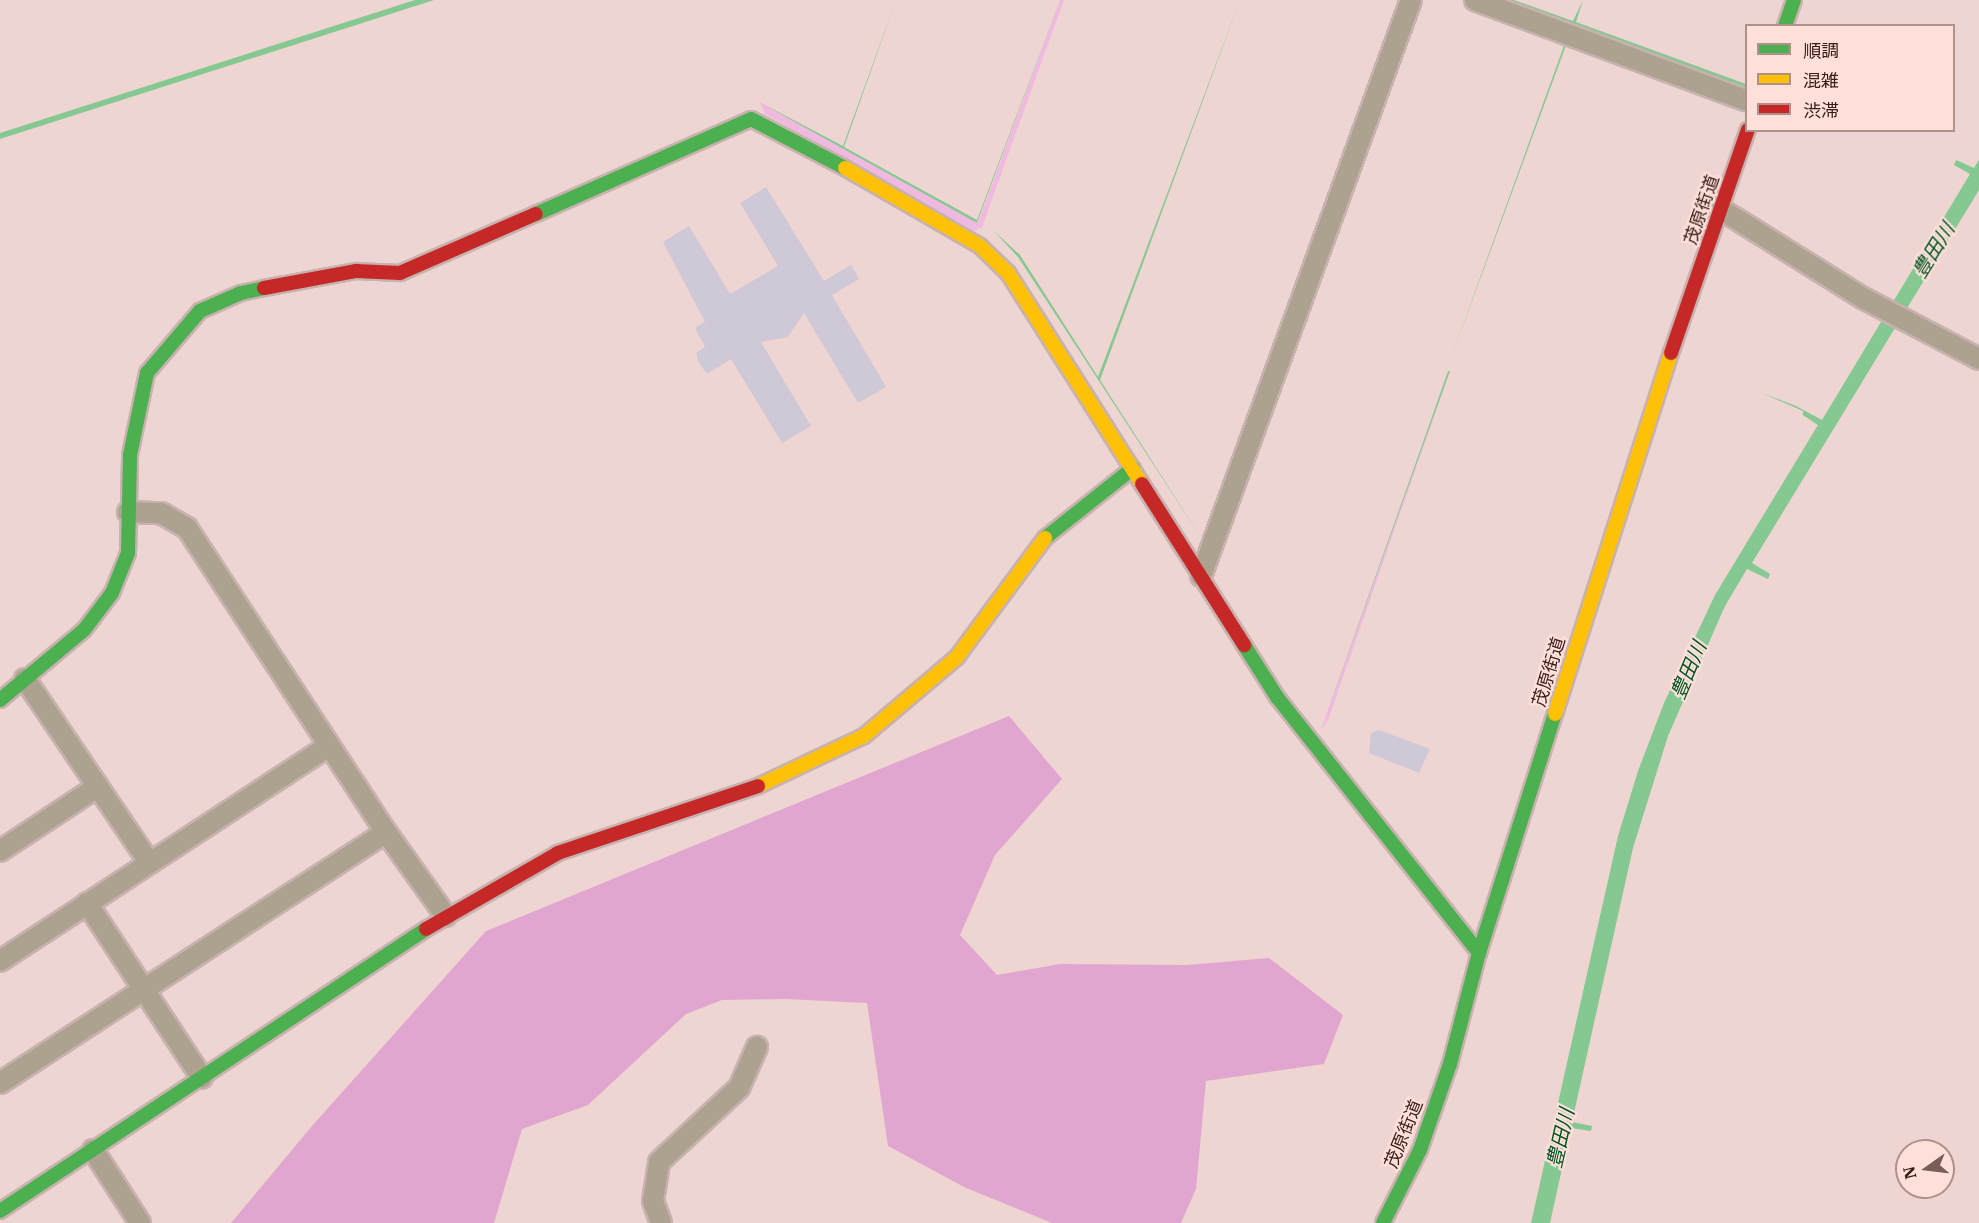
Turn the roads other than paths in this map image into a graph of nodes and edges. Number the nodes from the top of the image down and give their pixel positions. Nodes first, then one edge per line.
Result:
1 (1411, 0) edge
2 (1475, 0) edge
3 (1794, 0) edge
4 (1786, 24) edge
5 (1745, 100) edge
6 (1747, 132) edge
7 (1722, 210) junction
8 (1979, 358) edge
9 (1133, 468) junction
10 (128, 512) junction
11 (1201, 576) junction
12 (25, 679) junction
13 (0, 700) edge
14 (329, 746) junction
15 (97, 787) junction
16 (386, 832) junction
17 (0, 851) edge
18 (149, 862) junction
19 (87, 903) junction
20 (446, 916) junction
21 (1479, 953) junction
22 (0, 961) edge
23 (144, 989) junction
24 (757, 1047) dead end
25 (202, 1078) junction
26 (0, 1083) edge
27 (93, 1150) junction
28 (0, 1211) edge
29 (140, 1223) edge
30 (661, 1223) edge
31 (1383, 1223) edge

1 - 11 street
2 - 5 street
3 - 4 street
6 - 7 street, 茂原街道
7 - 8 street
7 - 21 street, 茂原街道
9 - 10 street
9 - 11 street
9 - 20 street
10 - 12 street
10 - 14 street
11 - 21 street
12 - 13 street
12 - 15 street
14 - 16 street
14 - 18 street
15 - 17 street
15 - 18 street
16 - 20 street
16 - 23 street
18 - 19 street
19 - 22 street
19 - 23 street
20 - 25 street
21 - 31 street, 茂原街道
23 - 25 street
23 - 26 street
24 - 30 street
25 - 27 street
27 - 28 street
27 - 29 street

